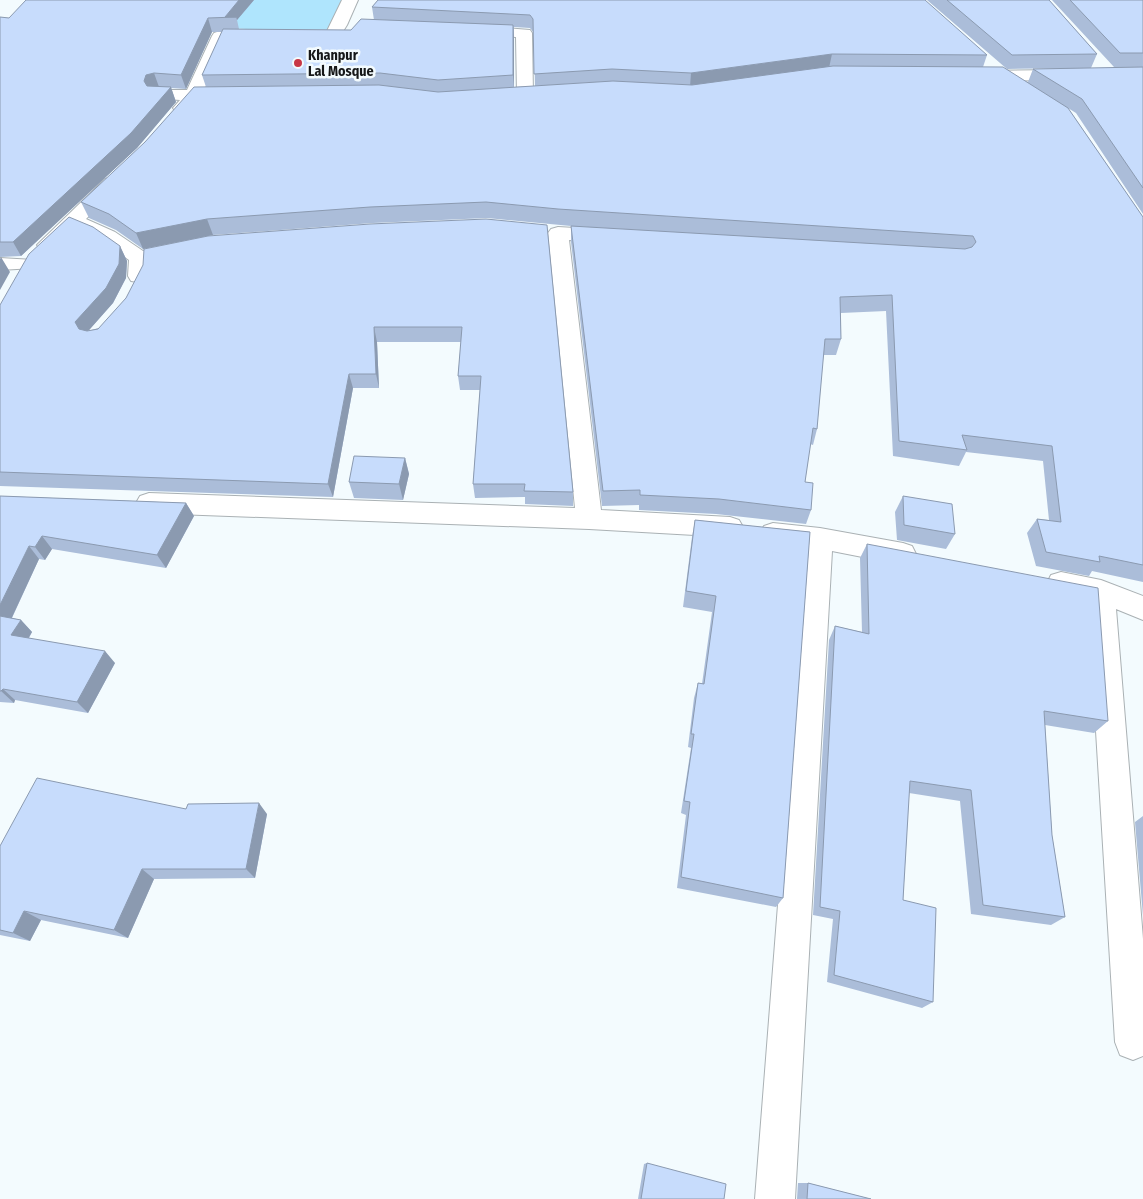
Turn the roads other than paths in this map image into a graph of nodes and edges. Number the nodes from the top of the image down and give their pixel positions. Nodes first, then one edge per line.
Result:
1 (350, 0) edge
2 (359, 26) edge
3 (466, 31) edge
4 (335, 32) junction
5 (980, 57) edge
6 (1095, 59) edge
7 (1108, 74) junction
8 (1143, 74) edge
9 (963, 76) edge
10 (1002, 76) junction
11 (1027, 92) edge
12 (159, 94) edge
13 (544, 94) edge
14 (193, 96) junction
15 (243, 96) edge
16 (525, 96) junction
17 (506, 97) edge
18 (169, 125) edge
19 (122, 174) edge
20 (72, 221) junction
21 (626, 237) edge
22 (194, 247) edge
23 (139, 258) junction
24 (0, 264) edge
25 (131, 293) edge
26 (130, 502) edge
27 (588, 519) junction
28 (820, 538) junction
29 (925, 558) edge
30 (1039, 579) edge
31 (1101, 590) junction
32 (1143, 608) edge
33 (1133, 1042) dead end
34 (775, 1199) edge

1 - 4 street
2 - 4 street
3 - 16 street
4 - 14 street
5 - 10 street
6 - 7 street
7 - 8 street
7 - 10 street
9 - 10 street
10 - 11 street
12 - 14 street
13 - 16 street
14 - 15 street
14 - 18 street
16 - 17 street
19 - 20 street
20 - 23 street
20 - 24 street
21 - 27 street
22 - 23 street
23 - 25 street
26 - 27 street
27 - 28 street
28 - 29 street
28 - 34 street
30 - 31 street
31 - 32 street
31 - 33 street

